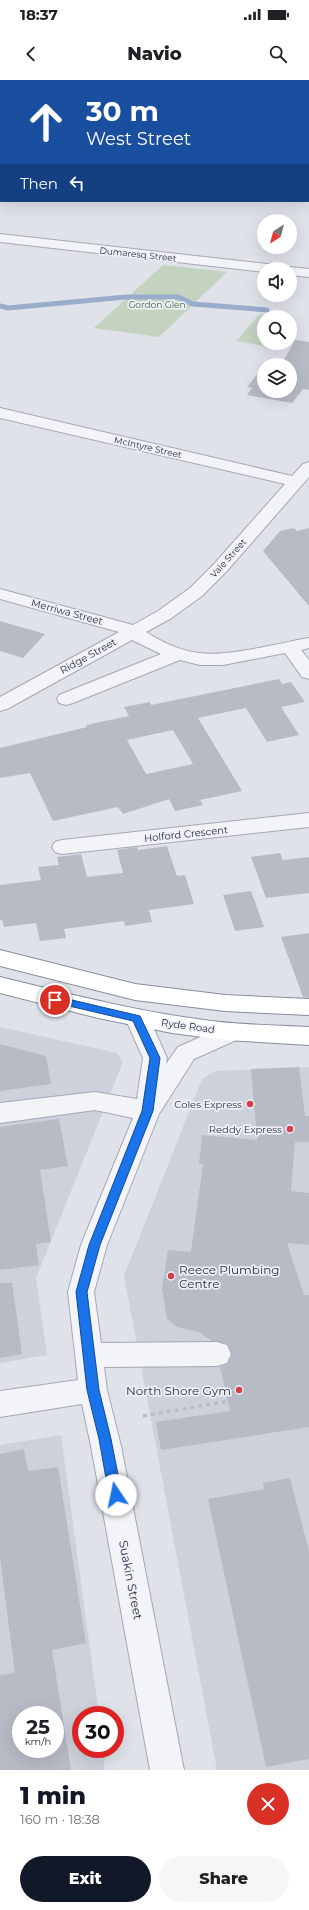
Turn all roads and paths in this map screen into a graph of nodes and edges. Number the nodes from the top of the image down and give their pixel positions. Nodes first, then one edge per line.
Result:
1 (0, 238) edge
2 (257, 267) edge
3 (297, 272) edge
4 (309, 273) edge
5 (0, 413) edge
6 (309, 467) edge
7 (295, 482) junction
8 (0, 594) edge
9 (132, 632) junction
10 (309, 643) edge
11 (290, 646) junction
12 (178, 654) junction
13 (309, 673) edge
14 (66, 699) dead end
15 (0, 705) edge
16 (309, 820) edge
17 (62, 847) dead end
18 (0, 946) edge
19 (0, 958) edge
20 (0, 985) edge
21 (0, 992) edge
22 (136, 992) junction
23 (83, 1007) junction
24 (309, 1007) edge
25 (137, 1018) junction
26 (233, 1032) junction
27 (309, 1036) edge
28 (148, 1111) junction
29 (0, 1112) edge
30 (218, 1354) dead end
31 (89, 1355) junction
32 (93, 1390) junction
33 (228, 1401) dead end
34 (0, 1404) edge
35 (143, 1416) dead end
36 (167, 1770) edge

1 - 2 street, Dumaresq Street
3 - 4 street
5 - 7 street, McIntyre Street
6 - 7 street, Vale Street
7 - 9 street, Vale Street
8 - 9 street, Merriwa Street
9 - 12 street
9 - 15 street, Ridge Street
10 - 11 street
11 - 12 street
11 - 13 street
12 - 14 street
16 - 17 street, Holford Crescent
18 - 22 highway
19 - 22 highway
20 - 23 highway, Ryde Road
21 - 23 highway
22 - 24 highway
23 - 25 highway, Ryde Road
25 - 26 highway, Ryde Road
25 - 28 street
26 - 27 highway, Ryde Road
26 - 28 street
28 - 29 street
28 - 31 street, Suakin Street
30 - 31 street
31 - 32 street, Suakin Street
32 - 34 street
32 - 36 street, Suakin Street
33 - 35 path

